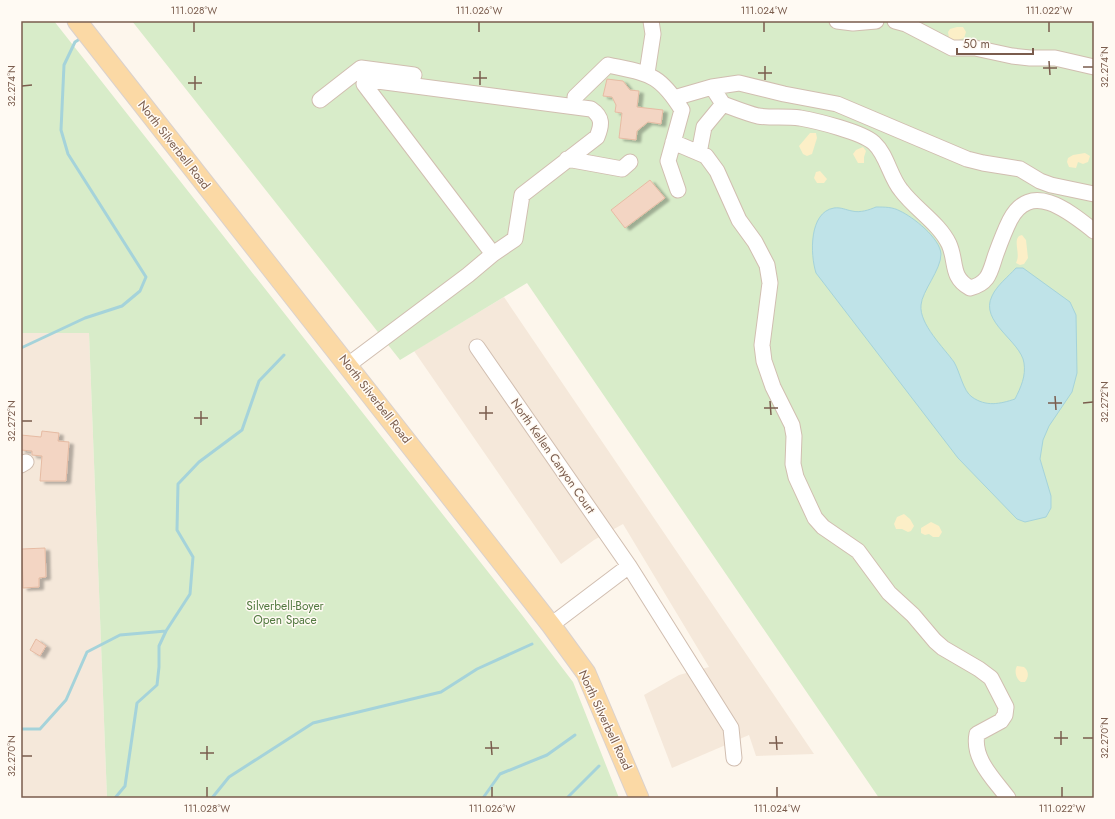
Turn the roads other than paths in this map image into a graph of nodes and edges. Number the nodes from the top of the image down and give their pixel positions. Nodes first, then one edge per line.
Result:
1 (77, 21) edge
2 (651, 21) edge
3 (837, 21) edge
4 (876, 21) edge
5 (895, 21) edge
6 (1094, 67) edge
7 (647, 73) junction
8 (712, 86) junction
9 (575, 97) junction
10 (674, 98) junction
11 (320, 100) dead end
12 (723, 104) junction
13 (598, 113) junction
14 (673, 142) junction
15 (699, 153) junction
16 (567, 159) junction
17 (630, 162) dead end
18 (678, 190) dead end
19 (1094, 194) edge
20 (1094, 231) edge
21 (493, 254) junction
22 (477, 347) dead end
23 (348, 365) junction
24 (629, 566) junction
25 (551, 625) junction
26 (734, 758) dead end
27 (639, 798) edge
28 (1008, 798) edge

1 - 23 main road, North Silverbell Road
2 - 7 street
3 - 4 street
5 - 6 street
7 - 9 street
7 - 10 street
8 - 10 street
8 - 12 street
8 - 19 street
9 - 11 street
9 - 13 street
10 - 14 street
12 - 15 street
12 - 20 street
13 - 16 street
13 - 21 street
14 - 15 street
14 - 18 street
15 - 28 street
16 - 17 street
16 - 21 street
21 - 23 street
22 - 24 street, North Kellen Canyon Court
23 - 25 main road, North Silverbell Road
24 - 25 street
24 - 26 street, North Kellen Canyon Court
25 - 27 main road, North Silverbell Road

